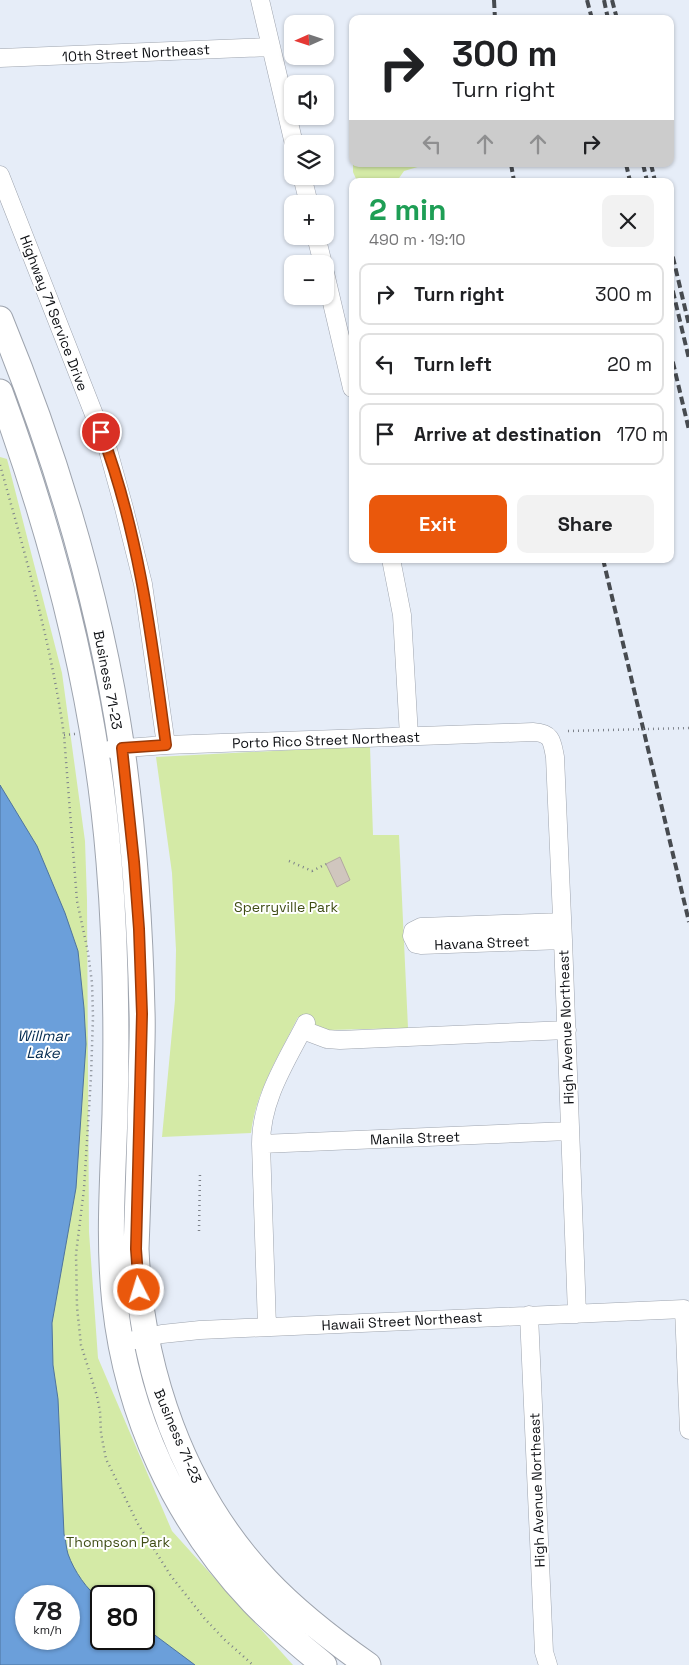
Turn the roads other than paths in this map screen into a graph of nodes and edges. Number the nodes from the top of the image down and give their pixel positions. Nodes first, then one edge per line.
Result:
1 (260, 0) edge
2 (271, 47) junction
3 (0, 58) edge
4 (292, 135) edge
5 (0, 175) edge
6 (333, 305) edge
7 (0, 319) edge
8 (349, 375) edge
9 (0, 392) edge
10 (392, 563) edge
11 (409, 736) junction
12 (552, 741) joint
13 (166, 745) junction
14 (122, 748) junction
15 (96, 751) junction
16 (562, 922) junction
17 (563, 940) junction
18 (567, 1030) junction
19 (570, 1131) junction
20 (261, 1144) junction
21 (576, 1314) junction
22 (529, 1315) junction
23 (267, 1327) junction
24 (146, 1337) junction
25 (121, 1343) junction
26 (689, 1430) edge
27 (324, 1665) edge
28 (368, 1665) edge
29 (548, 1665) edge

1 - 2 street
2 - 3 street, 10th Street Northeast
2 - 4 street
5 - 13 street, Highway 71 Service Drive
6 - 8 street
7 - 14 highway, Business 71-23
9 - 15 highway, Business 71-23
10 - 11 street
11 - 12 street, Porto Rico Street Northeast
11 - 13 street, Porto Rico Street Northeast
12 - 16 street, High Avenue Northeast
13 - 14 street, Porto Rico Street Northeast
14 - 15 street, Porto Rico Street Northeast
14 - 24 highway, Business 71-23
15 - 25 highway, Business 71-23
16 - 17 street, High Avenue Northeast
16 - 17 street, Havana Street
17 - 18 street, High Avenue Northeast
18 - 19 street, High Avenue Northeast
18 - 20 street
19 - 20 street, Manila Street
19 - 21 street, High Avenue Northeast
20 - 23 street
21 - 22 street, Hawaii Street Northeast
21 - 26 street, Hawaii Street Northeast
22 - 23 street, Hawaii Street Northeast
22 - 29 street, High Avenue Northeast
23 - 24 street, Hawaii Street Northeast
24 - 25 street, Hawaii Street Northeast
24 - 28 highway, Business 71-23
25 - 27 highway, Business 71-23

